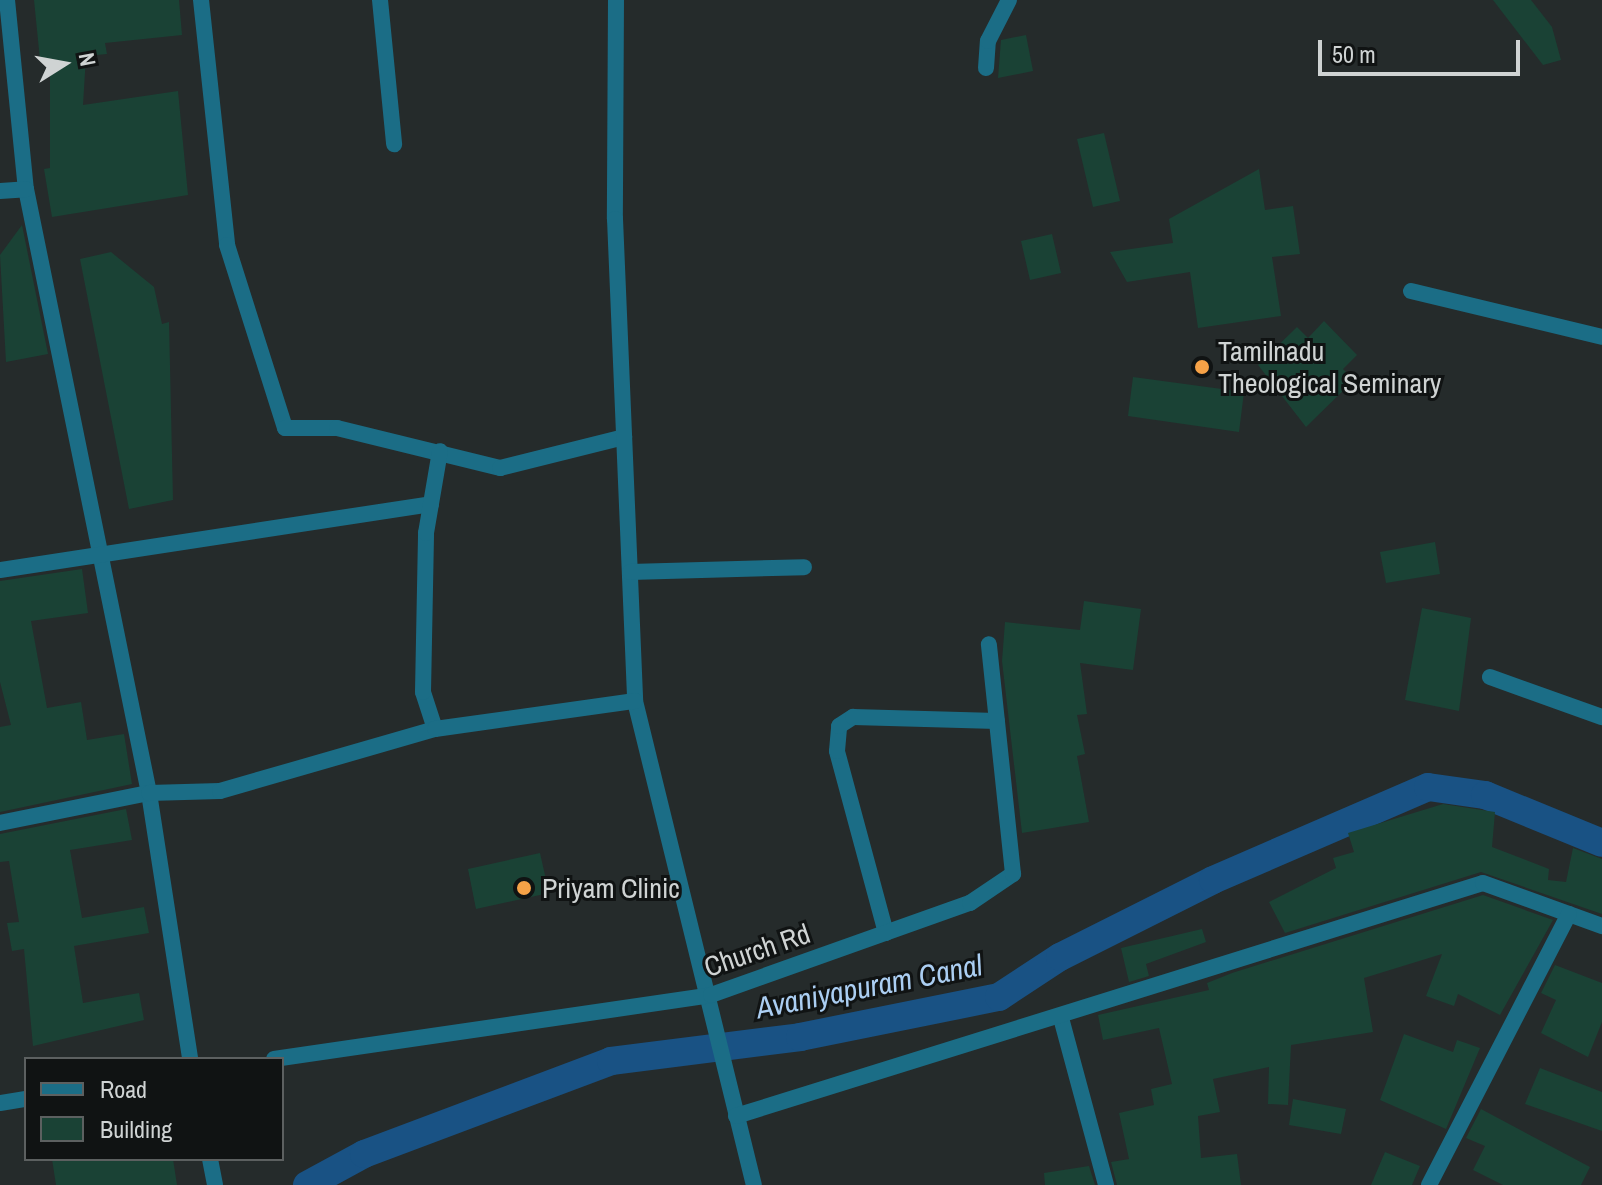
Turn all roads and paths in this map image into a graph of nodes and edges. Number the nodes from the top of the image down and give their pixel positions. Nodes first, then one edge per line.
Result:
1 (7, 0) edge
2 (201, 0) edge
3 (380, 0) edge
4 (616, 0) edge
5 (1009, 0) edge
6 (986, 68) dead end
7 (394, 144) dead end
8 (26, 189) junction
9 (0, 191) edge
10 (1411, 291) dead end
11 (1602, 337) edge
12 (624, 437) junction
13 (440, 451) junction
14 (431, 504) junction
15 (94, 553) junction
16 (804, 567) dead end
17 (0, 570) edge
18 (630, 572) junction
19 (989, 644) dead end
20 (1490, 677) dead end
21 (635, 701) junction
22 (1602, 717) edge
23 (997, 721) junction
24 (435, 729) junction
25 (149, 793) junction
26 (0, 823) edge
27 (1569, 914) junction
28 (1602, 926) edge
29 (886, 933) junction
30 (711, 995) junction
31 (1061, 1018) junction
32 (190, 1057) edge
33 (284, 1058) edge
34 (24, 1099) edge
35 (0, 1103) edge
36 (736, 1116) junction
37 (210, 1161) edge
38 (215, 1185) edge
39 (754, 1185) edge
40 (1106, 1185) edge
41 (1429, 1185) edge

1 - 8 street
2 - 13 street
3 - 7 street
4 - 12 street
5 - 6 street
8 - 9 street
8 - 15 street
10 - 11 street
12 - 13 street
12 - 18 street
13 - 14 street
14 - 15 street
14 - 24 street
15 - 17 street
15 - 25 street
16 - 18 street
18 - 21 street
19 - 23 street, Church Rd
20 - 22 street
21 - 24 street
21 - 30 street
23 - 29 street, Church Rd
23 - 29 street
24 - 25 street
25 - 26 street
25 - 32 street
27 - 28 street
27 - 31 street
27 - 41 street
29 - 30 street, Church Rd
30 - 33 street, Church Rd
30 - 36 street
31 - 36 street
31 - 40 street
34 - 35 street
36 - 39 street
37 - 38 street

